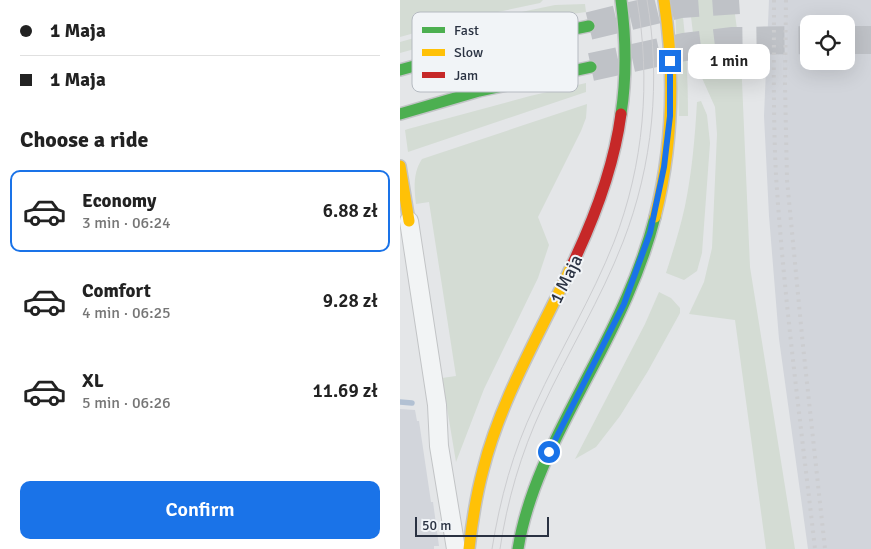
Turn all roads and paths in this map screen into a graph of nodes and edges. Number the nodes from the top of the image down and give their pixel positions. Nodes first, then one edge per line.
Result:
1 (621, 0) edge
2 (664, 0) edge
3 (589, 26) tunnel mouth
4 (578, 28) edge
5 (591, 67) tunnel mouth
6 (578, 70) edge
7 (476, 92) edge
8 (400, 114) edge
9 (400, 166) edge
10 (409, 221) joint
11 (456, 549) edge
12 (469, 549) edge
13 (518, 549) edge

1 - 12 main road, 1 Maja
2 - 13 main road
3 - 4 main road
5 - 6 main road
7 - 8 main road
9 - 10 main road
10 - 11 street

